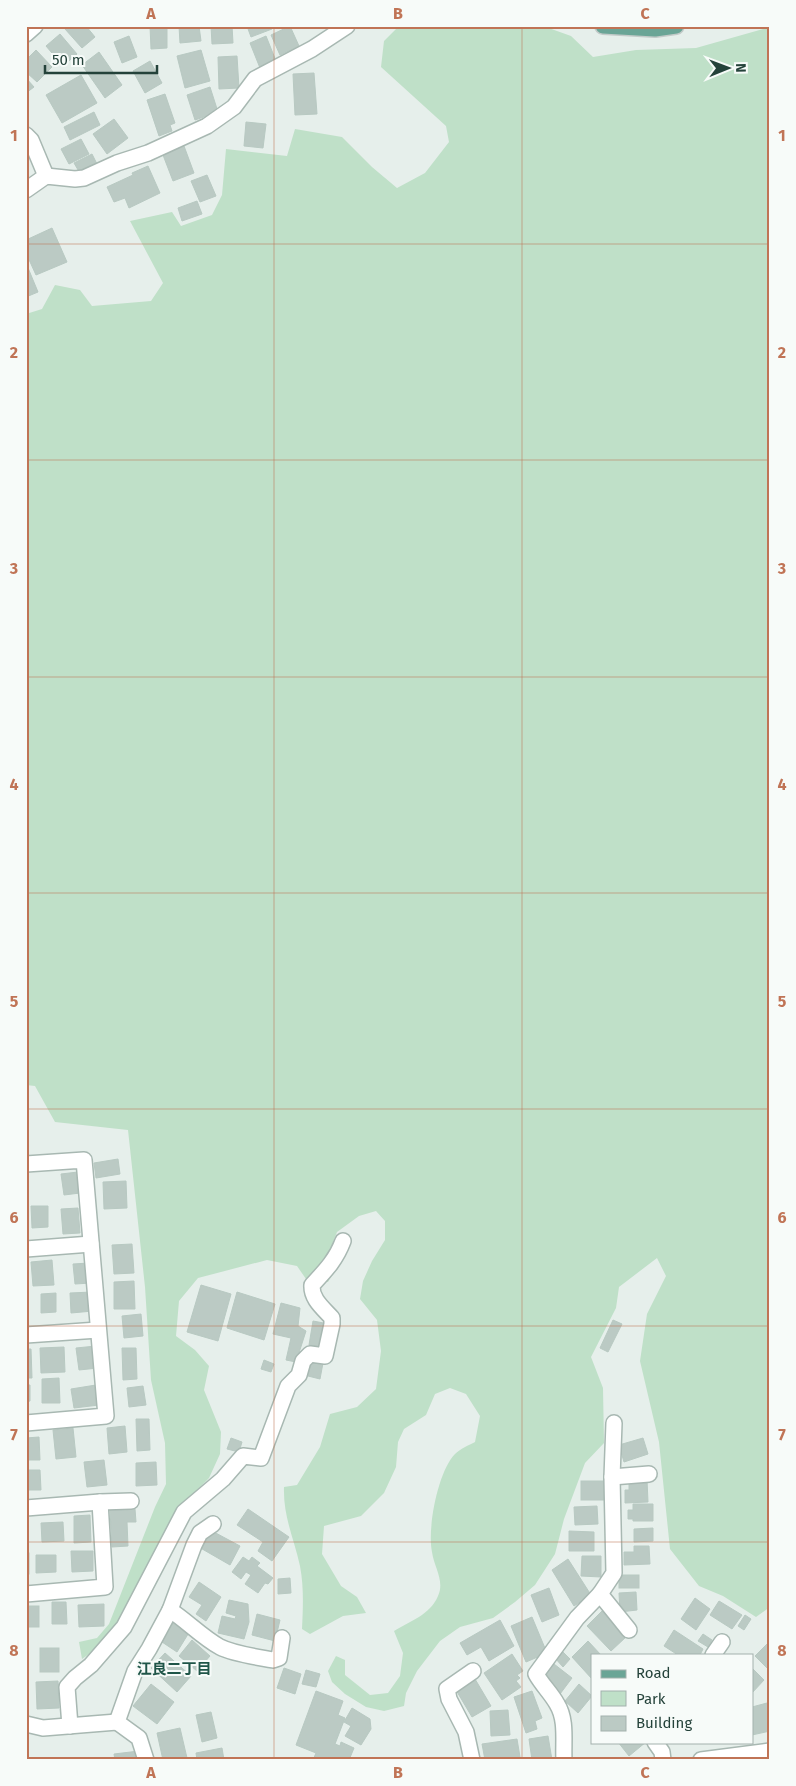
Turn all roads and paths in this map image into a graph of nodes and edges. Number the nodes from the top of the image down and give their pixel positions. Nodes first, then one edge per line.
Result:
1 (35, 26) edge
2 (347, 26) edge
3 (603, 26) edge
4 (676, 26) edge
5 (26, 34) edge
6 (26, 135) edge
7 (46, 176) junction
8 (26, 190) edge
9 (26, 1164) edge
10 (343, 1241) dead end
11 (91, 1244) junction
12 (26, 1248) edge
13 (98, 1330) junction
14 (26, 1335) edge
15 (26, 1422) edge
16 (614, 1423) dead end
17 (649, 1474) dead end
18 (612, 1476) junction
19 (131, 1501) dead end
20 (100, 1502) junction
21 (26, 1508) edge
22 (213, 1524) dead end
23 (26, 1594) edge
24 (600, 1594) junction
25 (170, 1610) junction
26 (629, 1630) dead end
27 (282, 1638) dead end
28 (722, 1642) dead end
29 (713, 1654) edge
30 (473, 1671) dead end
31 (117, 1722) junction
32 (26, 1724) edge
33 (70, 1726) junction
34 (770, 1751) edge
35 (146, 1760) edge
36 (472, 1760) edge
37 (564, 1760) edge
38 (702, 1760) edge

1 - 5 street
2 - 7 street
3 - 4 main road
6 - 7 street
7 - 8 street
9 - 11 street
10 - 33 street
11 - 12 street
11 - 13 street
13 - 14 street
13 - 15 street
16 - 18 street
17 - 18 street
18 - 24 street
19 - 20 street
20 - 21 street
20 - 23 street
22 - 25 street
24 - 26 street
24 - 37 street
25 - 27 street
25 - 31 street
28 - 29 street
30 - 36 street
31 - 33 street
31 - 35 street
32 - 33 street
34 - 38 street

